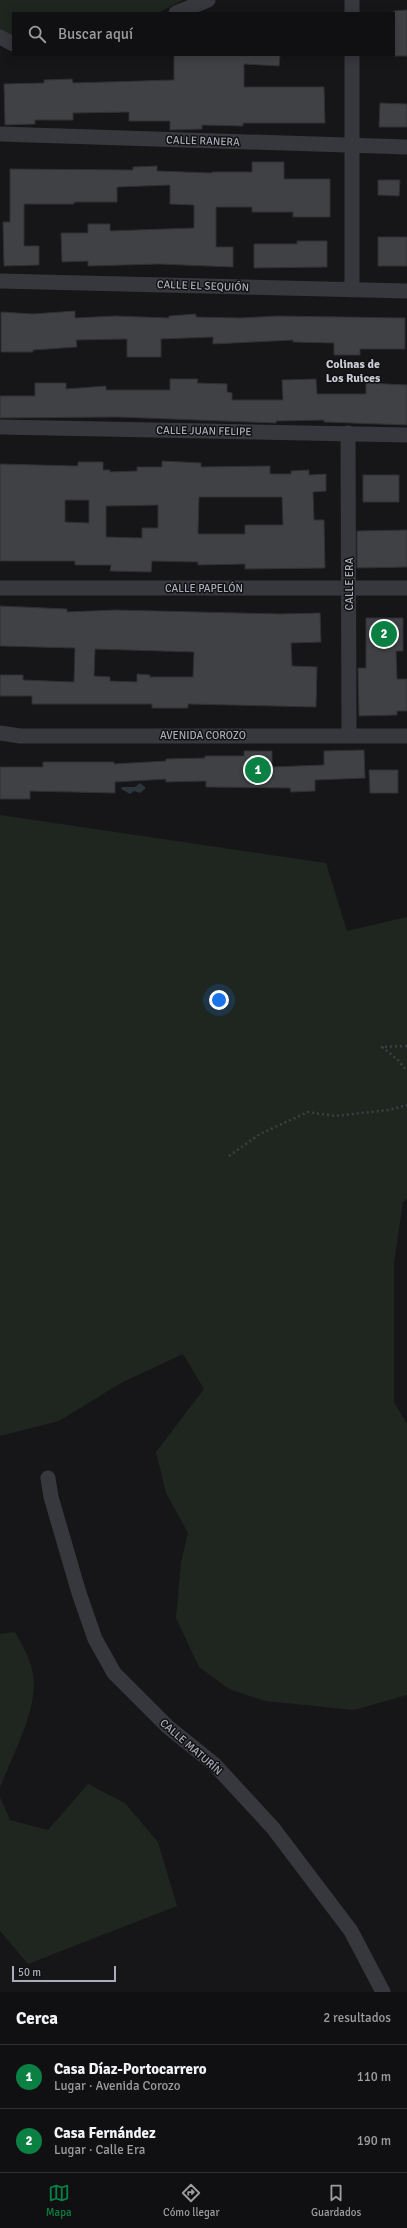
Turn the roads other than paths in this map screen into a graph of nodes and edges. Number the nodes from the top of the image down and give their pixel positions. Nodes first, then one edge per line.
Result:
1 (208, 0) edge
2 (352, 0) edge
3 (178, 12) edge
4 (352, 12) edge
5 (0, 37) edge
6 (12, 43) edge
7 (352, 56) edge
8 (0, 134) edge
9 (351, 146) junction
10 (407, 147) edge
11 (0, 281) edge
12 (352, 290) junction
13 (407, 291) edge
14 (0, 427) edge
15 (348, 434) junction
16 (407, 435) edge
17 (350, 587) junction
18 (0, 588) edge
19 (407, 588) edge
20 (0, 733) edge
21 (349, 735) junction
22 (407, 736) edge
23 (48, 1478) dead end
24 (383, 1992) edge

1 - 3 street
2 - 4 street
5 - 6 street
7 - 9 street
8 - 9 street, CALLE RANERA
9 - 10 street, CALLE RANERA
9 - 12 street
11 - 12 street, CALLE EL SEQUIÓN
12 - 13 street, CALLE EL SEQUIÓN
14 - 15 street, CALLE JUAN FELIPE
15 - 16 street, CALLE JUAN FELIPE
15 - 17 street, CALLE ERA
17 - 18 street, CALLE PAPELÓN
17 - 19 street, CALLE PAPELÓN
17 - 21 street, CALLE ERA
20 - 21 street, AVENIDA COROZO
21 - 22 street, AVENIDA COROZO
23 - 24 street, CALLE MATURÍN

